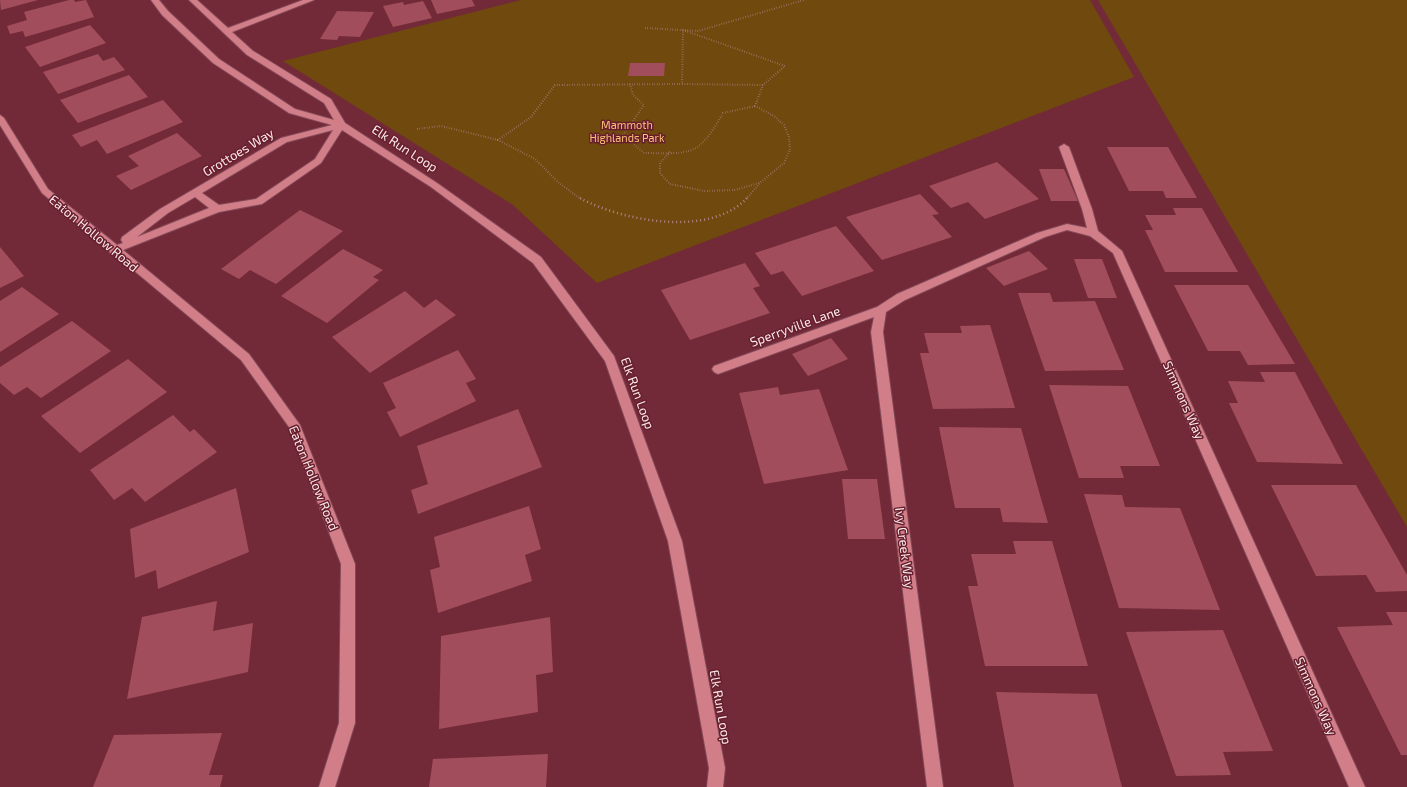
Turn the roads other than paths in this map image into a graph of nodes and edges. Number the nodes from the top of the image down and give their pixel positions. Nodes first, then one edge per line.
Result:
1 (155, 0) edge
2 (193, 0) edge
3 (310, 0) edge
4 (227, 31) junction
5 (0, 118) edge
6 (341, 125) junction
7 (1064, 147) dead end
8 (196, 193) junction
9 (217, 208) junction
10 (1093, 232) junction
11 (114, 250) junction
12 (881, 310) junction
13 (718, 369) dead end
14 (327, 787) edge
15 (715, 787) edge
16 (935, 787) edge
17 (1357, 787) edge

1 - 6 street, Elk Run Loop
2 - 4 street, Elk Run Loop
3 - 4 street
4 - 6 street, Elk Run Loop
5 - 11 street, Eaton Hollow Road
6 - 8 street, Grottoes Way
6 - 9 street
6 - 15 street, Elk Run Loop
7 - 10 street
8 - 9 street
8 - 11 street, Grottoes Way
9 - 11 street
10 - 12 street, Simmons Way
10 - 17 street, Simmons Way
11 - 14 street, Eaton Hollow Road
12 - 13 street, Sperryville Lane
12 - 16 street, Ivy Creek Way

